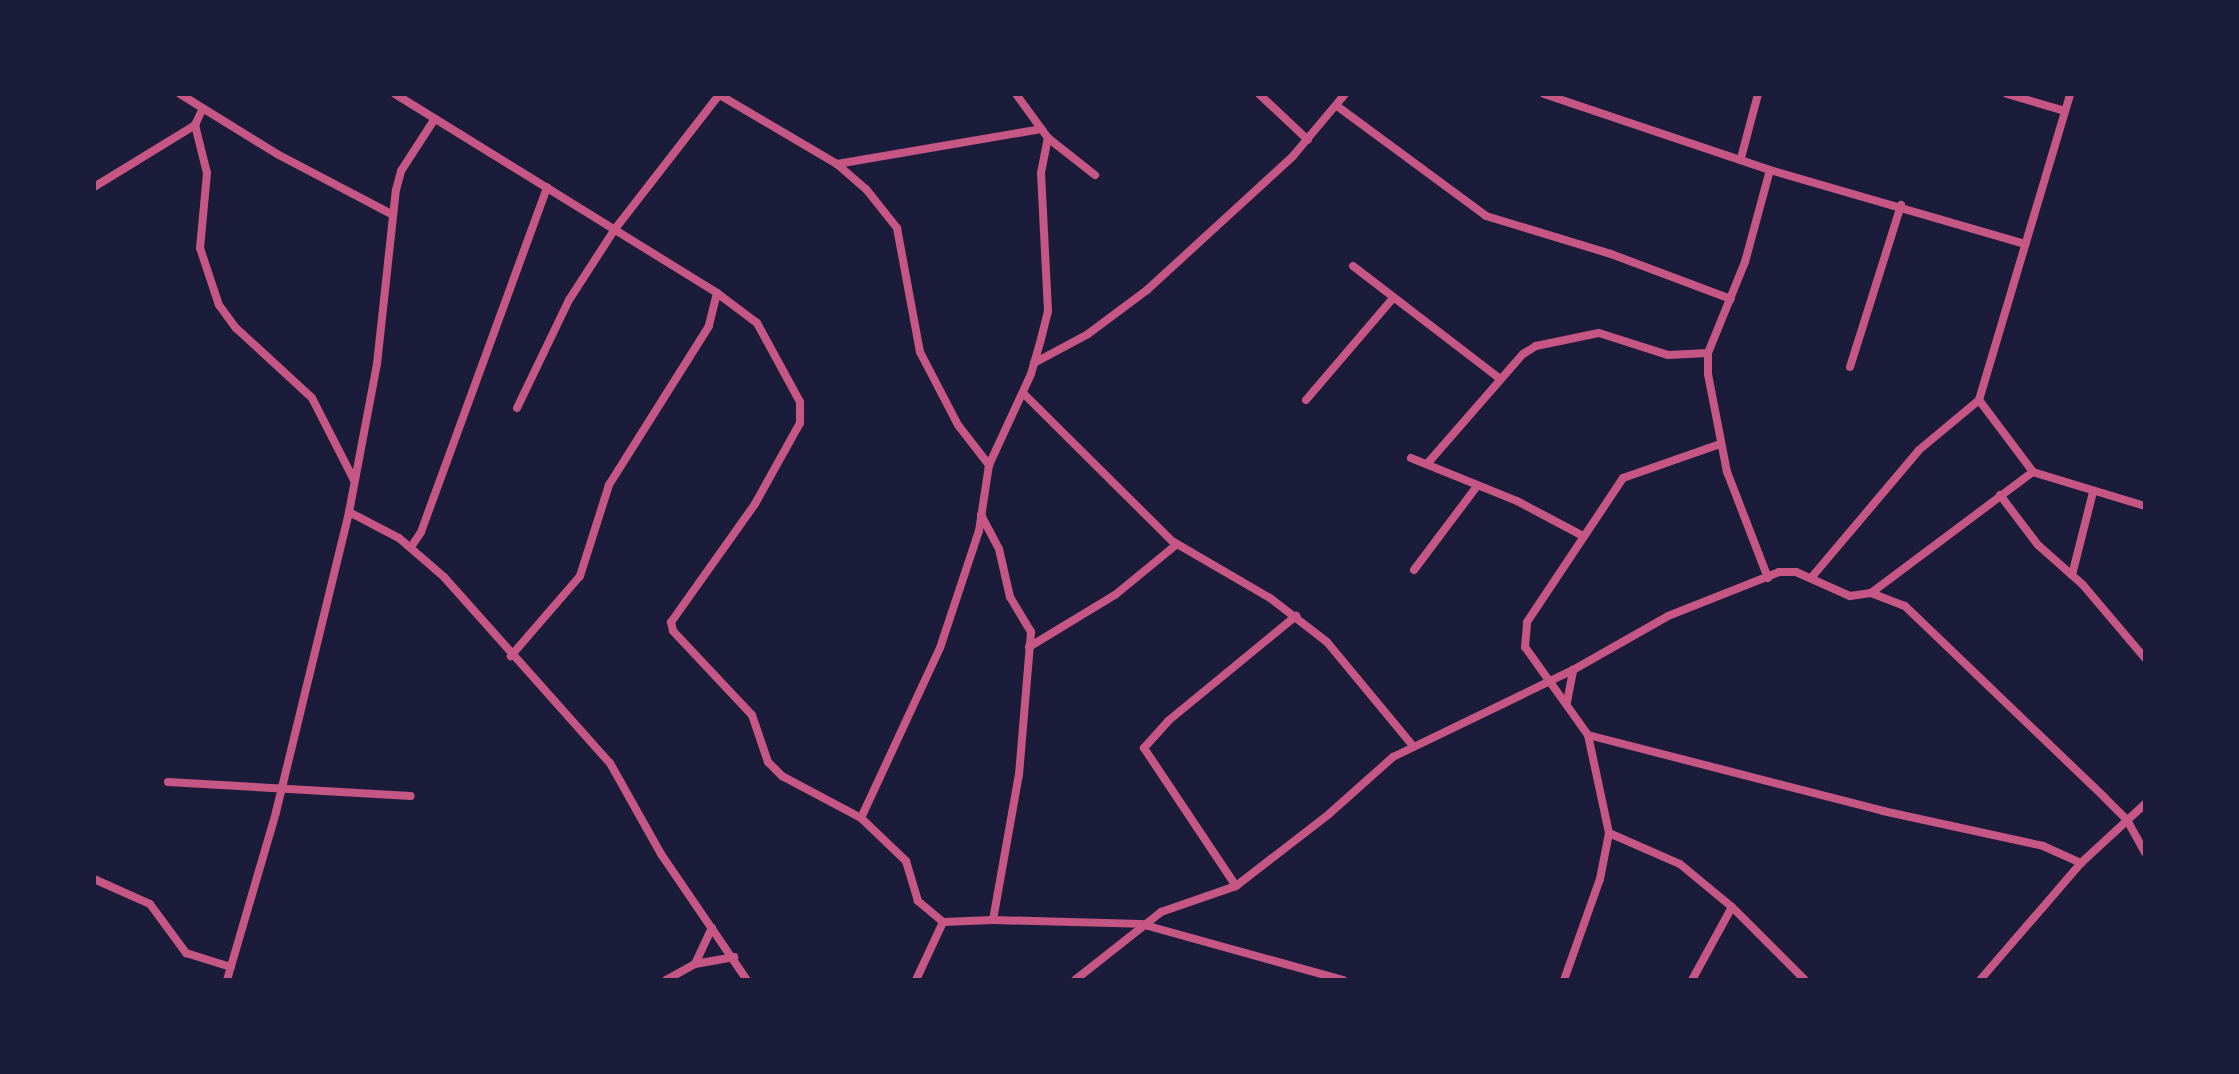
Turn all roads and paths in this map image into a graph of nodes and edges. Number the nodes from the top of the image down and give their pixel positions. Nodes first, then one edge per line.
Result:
1 (180, 94) edge
2 (395, 94) edge
3 (718, 94) edge
4 (1016, 94) edge
5 (1259, 94) edge
6 (1345, 94) edge
7 (1544, 94) edge
8 (1758, 94) edge
9 (2007, 94) edge
10 (2070, 94) edge
11 (1337, 106) junction
12 (202, 110) junction
13 (2065, 111) junction
14 (434, 120) junction
15 (195, 125) junction
16 (1041, 129) junction
17 (1048, 138) junction
18 (1308, 140) junction
19 (1741, 158) junction
20 (837, 164) junction
21 (1770, 170) junction
22 (1095, 175) dead end
23 (94, 187) edge
24 (547, 187) junction
25 (1901, 205) junction
26 (393, 215) junction
27 (615, 229) junction
28 (2025, 244) junction
29 (1353, 266) dead end
30 (717, 293) junction
31 (1393, 298) junction
32 (1731, 299) junction
33 (1708, 353) junction
34 (1034, 363) junction
35 (1850, 367) dead end
36 (1500, 379) junction
37 (1023, 393) junction
38 (1306, 400) dead end
39 (1979, 400) junction
40 (517, 408) dead end
41 (1720, 444) junction
42 (1411, 458) dead end
43 (1427, 464) junction
44 (989, 465) junction
45 (2033, 472) junction
46 (354, 480) junction
47 (1477, 486) junction
48 (2093, 492) junction
49 (2000, 495) junction
50 (2145, 506) edge
51 (349, 512) junction
52 (981, 515) junction
53 (1583, 536) junction
54 (1177, 544) junction
55 (411, 547) junction
56 (1414, 570) dead end
57 (2072, 575) junction
58 (1768, 578) junction
59 (1811, 578) junction
60 (1871, 593) junction
61 (1296, 616) junction
62 (1029, 647) junction
63 (511, 656) junction
64 (2145, 658) edge
65 (1573, 670) junction
66 (1547, 679) junction
67 (1567, 702) junction
68 (1588, 735) junction
69 (1414, 747) junction
70 (168, 782) dead end
71 (282, 785) junction
72 (411, 796) dead end
73 (2145, 804) edge
74 (861, 818) junction
75 (2127, 820) junction
76 (1609, 833) junction
77 (2145, 852) edge
78 (2081, 863) junction
79 (94, 879) edge
80 (1236, 886) junction
81 (1732, 907) junction
82 (993, 920) junction
83 (943, 922) junction
84 (1141, 924) junction
85 (712, 928) junction
86 (734, 957) junction
87 (695, 964) junction
88 (231, 967) junction
89 (1312, 977) edge
90 (227, 980) edge
91 (666, 980) edge
92 (747, 980) edge
93 (916, 980) edge
94 (1075, 980) edge
95 (1343, 980) edge
96 (1564, 980) edge
97 (1692, 980) edge
98 (1805, 980) edge
99 (1980, 980) edge

1 - 12 street
2 - 14 street
3 - 20 street
3 - 27 street
4 - 16 street
5 - 18 street
6 - 11 street
7 - 19 street
8 - 19 street
9 - 13 street
10 - 13 street
11 - 18 street
11 - 32 street
12 - 15 street
12 - 26 street
13 - 28 street
14 - 24 street
14 - 26 street
15 - 23 street
15 - 46 street
16 - 17 street
16 - 20 street
17 - 22 street
17 - 34 street
18 - 34 street
19 - 21 street
20 - 44 street
21 - 25 street
21 - 32 street
24 - 27 street
24 - 55 street
25 - 28 street
25 - 35 street
26 - 46 street
27 - 30 street
27 - 40 street
28 - 39 street
29 - 31 street
30 - 63 street
30 - 74 street
31 - 36 street
31 - 38 street
32 - 33 street
33 - 36 street
33 - 41 street
34 - 37 street
36 - 43 street
37 - 44 street
37 - 54 street
39 - 45 street
39 - 59 street
41 - 53 street
41 - 58 street
42 - 43 street
43 - 47 street
44 - 52 street
45 - 48 street
45 - 49 street
46 - 51 street
47 - 53 street
47 - 56 street
48 - 50 street
48 - 57 street
49 - 57 street
49 - 60 street
51 - 55 street
51 - 71 street
52 - 62 street
52 - 74 street
53 - 66 street
54 - 61 street
54 - 62 street
55 - 63 street
57 - 64 street
58 - 59 street
58 - 65 street
59 - 60 street
60 - 75 street
61 - 69 street
61 - 80 street
62 - 82 street
63 - 85 street
65 - 66 street
65 - 67 street
66 - 67 street
66 - 69 street
67 - 68 street
68 - 76 street
68 - 78 street
69 - 80 street
70 - 71 street
71 - 72 street
71 - 88 street
73 - 75 street
74 - 83 street
75 - 77 street
75 - 78 street
76 - 81 street
76 - 96 street
78 - 99 street
79 - 88 street
80 - 84 street
81 - 97 street
81 - 98 street
82 - 83 street
82 - 84 street
83 - 93 street
84 - 89 street
84 - 94 street
85 - 86 street
85 - 87 street
86 - 87 street
86 - 92 street
87 - 91 street
88 - 90 street
89 - 95 street

